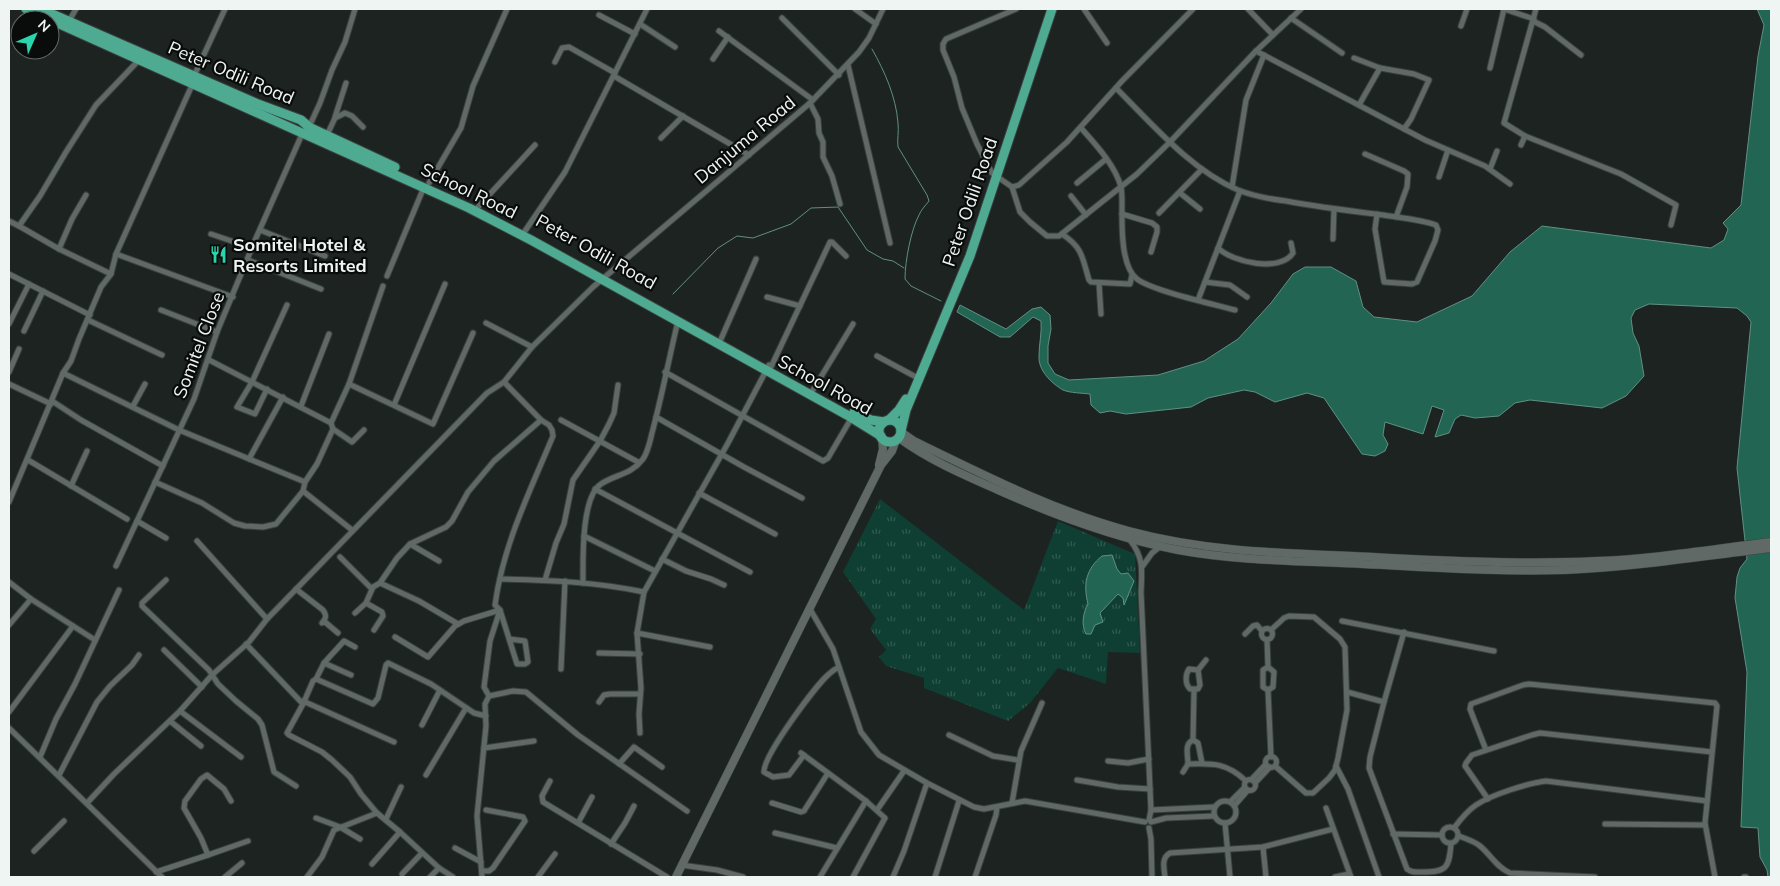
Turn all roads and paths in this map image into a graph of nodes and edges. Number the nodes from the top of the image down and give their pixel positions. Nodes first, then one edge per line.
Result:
1 (26, 9) edge
2 (41, 9) edge
3 (76, 9) edge
4 (225, 9) edge
5 (355, 9) edge
6 (507, 9) edge
7 (645, 9) edge
8 (855, 9) edge
9 (883, 9) edge
10 (1016, 9) edge
11 (1046, 9) edge
12 (1052, 9) edge
13 (1084, 9) edge
14 (1193, 9) edge
15 (1248, 9) edge
16 (1301, 9) edge
17 (1467, 9) edge
18 (1504, 9) edge
19 (1536, 9) edge
20 (599, 15) dead end
21 (782, 18) dead end
22 (1291, 18) junction
23 (1533, 20) junction
24 (68, 21) junction
25 (640, 24) junction
26 (876, 24) junction
27 (1461, 26) dead end
28 (719, 31) dead end
29 (635, 34) junction
30 (1273, 35) junction
31 (728, 37) junction
32 (1107, 43) dead end
33 (675, 47) dead end
34 (1256, 51) junction
35 (1342, 53) dead end
36 (1264, 55) junction
37 (1581, 55) dead end
38 (1354, 58) dead end
39 (713, 59) dead end
40 (139, 60) junction
41 (555, 62) dead end
42 (848, 65) junction
43 (1380, 68) junction
44 (1490, 68) dead end
45 (615, 74) junction
46 (838, 75) junction
47 (194, 79) junction
48 (346, 83) dead end
49 (1116, 88) junction
50 (811, 102) junction
51 (1359, 105) junction
52 (683, 116) junction
53 (335, 118) junction
54 (363, 127) dead end
55 (1080, 128) junction
56 (306, 129) junction
57 (1404, 129) junction
58 (327, 135) junction
59 (1525, 136) junction
60 (661, 138) dead end
61 (1170, 142) junction
62 (535, 145) dead end
63 (1521, 145) dead end
64 (1448, 150) junction
65 (1497, 151) dead end
66 (748, 154) junction
67 (1365, 154) dead end
68 (1106, 159) junction
69 (1202, 169) junction
70 (1490, 169) junction
71 (994, 175) junction
72 (1438, 177) dead end
73 (1077, 183) dead end
74 (1510, 184) dead end
75 (427, 185) junction
76 (1012, 187) junction
77 (1232, 187) junction
78 (1121, 188) junction
79 (1240, 191) junction
80 (1180, 193) junction
81 (86, 195) dead end
82 (1071, 196) dead end
83 (840, 204) dead end
84 (478, 207) junction
85 (1200, 209) dead end
86 (1334, 209) junction
87 (1122, 214) junction
88 (1160, 214) dead end
89 (1377, 214) junction
90 (1086, 215) junction
91 (1396, 217) junction
92 (9, 220) edge
93 (1671, 225) dead end
94 (19, 226) junction
95 (260, 230) junction
96 (526, 231) junction
97 (211, 234) dead end
98 (1062, 234) junction
99 (1333, 239) dead end
100 (890, 243) dead end
101 (1291, 243) dead end
102 (252, 248) junction
103 (1218, 248) junction
104 (59, 249) junction
105 (1151, 252) dead end
106 (116, 254) junction
107 (325, 256) dead end
108 (846, 256) dead end
109 (756, 259) dead end
110 (248, 260) junction
111 (9, 274) edge
112 (111, 274) junction
113 (1132, 275) junction
114 (387, 276) dead end
115 (605, 278) junction
116 (1205, 282) junction
117 (1099, 283) junction
118 (29, 284) junction
119 (445, 284) dead end
120 (383, 286) dead end
121 (321, 289) dead end
122 (43, 291) junction
123 (233, 297) junction
124 (767, 297) dead end
125 (1247, 297) dead end
126 (1198, 300) junction
127 (287, 305) dead end
128 (800, 306) junction
129 (161, 310) dead end
130 (1235, 310) dead end
131 (1101, 314) dead end
132 (89, 317) junction
133 (678, 321) junction
134 (486, 323) dead end
135 (9, 324) edge
136 (853, 324) dead end
137 (24, 331) dead end
138 (218, 332) junction
139 (473, 333) dead end
140 (330, 334) dead end
141 (721, 339) junction
142 (532, 347) junction
143 (19, 349) dead end
144 (162, 355) dead end
145 (877, 356) dead end
146 (209, 360) junction
147 (768, 367) junction
148 (9, 372) edge
149 (665, 372) junction
150 (64, 373) junction
151 (916, 377) junction
152 (252, 382) junction
153 (504, 382) junction
154 (9, 384) edge
155 (145, 384) dead end
156 (349, 384) junction
157 (618, 385) dead end
158 (267, 389) junction
159 (814, 390) junction
160 (283, 397) junction
161 (52, 402) junction
162 (394, 405) junction
163 (133, 406) junction
164 (301, 406) junction
165 (742, 415) junction
166 (656, 417) junction
167 (852, 418) junction
168 (541, 420) junction
169 (562, 420) dead end
170 (887, 421) junction
171 (331, 423) junction
172 (333, 429) junction
173 (179, 430) junction
174 (364, 430) dead end
175 (899, 435) junction
176 (881, 437) junction
177 (600, 441) junction
178 (87, 451) dead end
179 (721, 454) junction
180 (249, 459) junction
181 (28, 460) junction
182 (638, 462) junction
183 (162, 466) junction
184 (879, 471) junction
185 (155, 482) junction
186 (305, 482) junction
187 (71, 486) junction
188 (595, 490) junction
189 (303, 491) junction
190 (699, 493) junction
191 (802, 498) dead end
192 (9, 502) edge
193 (127, 518) dead end
194 (137, 521) junction
195 (352, 530) junction
196 (677, 533) junction
197 (775, 534) dead end
198 (584, 536) junction
199 (166, 538) dead end
200 (1130, 539) junction
201 (197, 541) dead end
202 (1771, 542) edge
203 (410, 544) junction
204 (1161, 546) junction
205 (1771, 548) edge
206 (1733, 549) junction
207 (340, 557) dead end
208 (662, 559) junction
209 (438, 561) dead end
210 (116, 566) dead end
211 (1142, 567) junction
212 (655, 572) junction
213 (750, 572) dead end
214 (500, 579) junction
215 (166, 580) dead end
216 (545, 580) junction
217 (565, 581) junction
218 (9, 582) edge
219 (380, 583) junction
220 (583, 583) junction
221 (724, 585) dead end
222 (296, 589) junction
223 (372, 589) junction
224 (119, 590) dead end
225 (644, 592) junction
226 (31, 599) junction
227 (366, 603) junction
228 (810, 609) junction
229 (500, 610) junction
230 (355, 613) dead end
231 (267, 619) junction
232 (1342, 621) dead end
233 (458, 624) junction
234 (9, 626) edge
235 (72, 626) junction
236 (374, 630) dead end
237 (1271, 630) junction
238 (1262, 631) junction
239 (637, 632) junction
240 (1404, 632) junction
241 (338, 633) dead end
242 (1245, 634) dead end
243 (395, 637) dead end
244 (509, 639) junction
245 (95, 640) junction
246 (1267, 640) junction
247 (246, 644) junction
248 (355, 647) dead end
249 (710, 647) dead end
250 (164, 650) dead end
251 (1494, 651) dead end
252 (598, 653) dead end
253 (640, 654) junction
254 (139, 655) dead end
255 (1206, 660) dead end
256 (324, 663) junction
257 (839, 667) junction
258 (1268, 667) junction
259 (561, 669) dead end
260 (1198, 670) junction
261 (212, 675) junction
262 (351, 676) dead end
263 (316, 678) junction
264 (202, 687) junction
265 (440, 690) junction
266 (1194, 690) junction
267 (1268, 690) junction
268 (1347, 692) junction
269 (640, 694) junction
270 (489, 696) junction
271 (599, 702) dead end
272 (1384, 702) junction
273 (303, 703) junction
274 (1042, 703) dead end
275 (466, 708) junction
276 (180, 711) junction
277 (9, 712) edge
278 (486, 716) junction
279 (170, 721) junction
280 (422, 725) dead end
281 (9, 728) edge
282 (640, 733) dead end
283 (949, 735) dead end
284 (1193, 740) junction
285 (534, 741) dead end
286 (394, 742) dead end
287 (201, 746) dead end
288 (484, 748) junction
289 (1486, 750) junction
290 (1712, 752) junction
291 (40, 757) junction
292 (242, 757) dead end
293 (1271, 757) junction
294 (1149, 759) junction
295 (1018, 760) junction
296 (1108, 761) dead end
297 (1202, 763) junction
298 (619, 764) junction
299 (1188, 764) junction
300 (1336, 765) junction
301 (1270, 766) junction
302 (662, 767) dead end
303 (904, 771) junction
304 (1183, 772) dead end
305 (828, 773) junction
306 (59, 775) junction
307 (426, 775) dead end
308 (1077, 780) dead end
309 (550, 781) dead end
310 (927, 784) junction
311 (1249, 784) junction
312 (296, 786) dead end
313 (401, 787) dead end
314 (1150, 789) junction
315 (592, 797) dead end
316 (1488, 798) junction
317 (1707, 800) junction
318 (231, 801) dead end
319 (866, 801) junction
320 (959, 801) junction
321 (87, 803) junction
322 (1012, 803) junction
323 (772, 804) dead end
324 (1232, 804) junction
325 (634, 806) dead end
326 (997, 807) junction
327 (1214, 807) junction
328 (1326, 808) dead end
329 (1167, 809) junction
330 (486, 810) dead end
331 (877, 810) junction
332 (1151, 810) junction
333 (687, 811) dead end
334 (378, 814) junction
335 (1214, 816) junction
336 (316, 818) dead end
337 (1168, 818) junction
338 (386, 819) junction
339 (64, 821) dead end
340 (1149, 821) junction
341 (578, 823) junction
342 (1225, 823) junction
343 (1605, 824) dead end
344 (1705, 824) junction
345 (340, 827) junction
346 (1454, 828) junction
347 (1333, 829) junction
348 (400, 832) junction
349 (775, 833) dead end
350 (1393, 834) junction
351 (1442, 835) junction
352 (1459, 836) junction
353 (360, 839) dead end
354 (248, 841) dead end
355 (611, 844) junction
356 (1451, 844) junction
357 (1263, 847) junction
358 (455, 848) dead end
359 (837, 848) junction
360 (1227, 849) junction
361 (34, 851) dead end
362 (422, 854) junction
363 (555, 854) dead end
364 (208, 856) junction
365 (481, 862) junction
366 (242, 863) dead end
367 (372, 864) dead end
368 (681, 865) junction
369 (440, 868) junction
370 (482, 871) junction
371 (156, 872) junction
372 (402, 874) dead end
373 (1350, 876) edge
374 (162, 877) edge
375 (225, 877) edge
376 (307, 877) edge
377 (430, 877) edge
378 (453, 877) edge
379 (482, 877) edge
380 (538, 877) edge
381 (667, 877) edge
382 (676, 877) edge
383 (743, 877) edge
384 (820, 877) edge
385 (853, 877) edge
386 (893, 877) edge
387 (935, 877) edge
388 (975, 877) edge
389 (1152, 877) edge
390 (1165, 877) edge
391 (1230, 877) edge
392 (1266, 877) edge
393 (1335, 877) edge
394 (1379, 877) edge
395 (1595, 877) edge
396 (1715, 877) edge

1 - 40 main road, School Road
2 - 24 main road, Peter Odili Road
3 - 24 street
4 - 47 street
5 - 56 street, Somitel Close
6 - 75 street
7 - 25 street
8 - 26 street
9 - 26 street, Danjuma Road
10 - 71 street
11 - 71 main road, Peter Odili Road
12 - 71 main road, Peter Odili Road
13 - 32 street
14 - 49 street
15 - 30 street
16 - 22 street
17 - 27 street
18 - 23 street
18 - 44 street
19 - 23 street
20 - 29 street
21 - 46 street
22 - 30 street
22 - 35 street
23 - 37 street
23 - 59 street
24 - 47 main road, Peter Odili Road
25 - 29 street
25 - 33 street
26 - 42 street, Danjuma Road
28 - 31 street
29 - 45 street
30 - 34 street
31 - 39 street
31 - 50 street
34 - 36 street
34 - 61 street
36 - 51 street
36 - 77 street
38 - 43 street
40 - 47 main road, School Road
40 - 94 street
41 - 45 street
42 - 46 street, Danjuma Road
42 - 100 street
43 - 51 street
43 - 57 street
45 - 52 street
45 - 96 street
46 - 50 street, Danjuma Road
47 - 56 main road, School Road
47 - 106 street
48 - 53 street
49 - 55 street
49 - 61 street
50 - 66 street, Danjuma Road
50 - 83 street
51 - 57 street
52 - 60 street
52 - 66 street
53 - 54 street
53 - 58 street
55 - 68 street
55 - 76 street
56 - 58 main road, Peter Odili Road
56 - 75 main road, School Road
56 - 95 street, Somitel Close
57 - 64 street
58 - 75 main road, Peter Odili Road
59 - 63 street
59 - 93 street
61 - 69 street
61 - 78 street
62 - 84 street
64 - 70 street
64 - 72 street
65 - 70 street
66 - 115 street, Danjuma Road
67 - 91 street
68 - 73 street
68 - 78 street
69 - 77 street
69 - 80 street
70 - 74 street
71 - 76 street
71 - 151 main road, Peter Odili Road
71 - 175 main road, Peter Odili Road
75 - 84 main road, Peter Odili Road
75 - 114 street
75 - 115 main road, School Road
76 - 98 street
77 - 79 street
78 - 87 street
78 - 90 street
79 - 86 street
79 - 103 street
80 - 85 street
80 - 88 street
81 - 104 street
82 - 90 street
84 - 96 main road, Peter Odili Road
86 - 89 street
86 - 99 street
87 - 105 street
87 - 113 street
89 - 91 street
89 - 91 street
90 - 98 street
92 - 94 street
94 - 104 street
95 - 102 street, Somitel Close
95 - 107 street
96 - 115 main road, Peter Odili Road
97 - 102 street
98 - 117 street
101 - 103 street
102 - 110 street, Somitel Close
103 - 116 street
104 - 112 street
106 - 112 street
106 - 123 street
108 - 128 street
109 - 141 street
110 - 121 street
110 - 123 street, Somitel Close
111 - 118 street
112 - 132 street
113 - 117 street
113 - 126 street
115 - 133 main road, School Road
115 - 141 main road, Peter Odili Road
115 - 142 street, Danjuma Road
116 - 125 street
116 - 126 street
117 - 131 street
118 - 122 street
118 - 135 street
119 - 162 street
120 - 156 street
122 - 132 street
122 - 137 street
123 - 138 street, Somitel Close
124 - 128 street
126 - 130 street
127 - 152 street
128 - 147 street
129 - 138 street
132 - 144 street
132 - 150 street
133 - 147 main road, School Road
133 - 149 street
134 - 142 street
136 - 159 street
138 - 146 street, Somitel Close
139 - 162 street
140 - 164 street
141 - 147 main road, Peter Odili Road
142 - 153 street, Danjuma Road
143 - 148 street
145 - 151 street
146 - 152 street
146 - 173 street, Somitel Close
147 - 159 main road, Peter Odili Road
147 - 165 street
147 - 167 main road, School Road
149 - 165 street
149 - 166 street
150 - 161 street
150 - 163 street
151 - 170 main road, Peter Odili Road
152 - 158 street
152 - 158 street
153 - 168 street
153 - 195 street, Danjuma Road
154 - 161 street
155 - 163 street
156 - 162 street
156 - 171 street
157 - 177 street
158 - 160 street
159 - 170 main road, Peter Odili Road
160 - 164 street
160 - 180 street
161 - 181 street
161 - 183 street
163 - 173 street
164 - 171 street
165 - 167 street
165 - 179 street
166 - 179 street
166 - 182 street
167 - 176 main road, School Road
168 - 203 street
168 - 214 street
169 - 177 street
170 - 175 main road
170 - 176 main road
171 - 172 street
172 - 174 street
172 - 186 street
173 - 180 street
173 - 183 street, Somitel Close
175 - 176 main road
175 - 184 main road
175 - 200 main road
175 - 206 main road
176 - 184 main road
177 - 182 street
177 - 216 street
178 - 187 street
179 - 190 street
179 - 191 street
180 - 186 street
181 - 187 street
181 - 192 street
182 - 188 street
183 - 185 street, Somitel Close
184 - 228 main road
185 - 189 street
185 - 194 street, Somitel Close
186 - 189 street
187 - 193 street
188 - 196 street
188 - 198 street
189 - 195 street
190 - 196 street
190 - 197 street
194 - 199 street
194 - 210 street, Somitel Close
195 - 222 street, Danjuma Road
196 - 208 street
196 - 213 street
198 - 212 street
198 - 220 street
200 - 204 main road
200 - 211 street
201 - 231 street
202 - 206 main road
203 - 209 street
203 - 219 street
204 - 206 main road
204 - 211 street
205 - 206 main road
207 - 223 street
208 - 212 street
208 - 221 street
211 - 294 street
212 - 225 street
214 - 216 street
214 - 229 street
215 - 261 street
216 - 217 street
217 - 220 street
217 - 259 street
218 - 226 street
219 - 223 street
219 - 233 street
220 - 225 street
222 - 231 street, Danjuma Road
222 - 241 street
223 - 227 street
224 - 245 street
225 - 239 street
226 - 234 street
226 - 235 street
227 - 230 street
227 - 236 street
228 - 257 street
228 - 368 main road
229 - 233 street
229 - 244 street
229 - 270 street
231 - 247 street, Danjuma Road
232 - 240 street
233 - 243 street
235 - 245 street
235 - 277 street
237 - 238 street
237 - 246 street
237 - 268 street
238 - 242 street
238 - 246 street
239 - 249 street
239 - 253 street
240 - 251 street
240 - 272 street
244 - 244 street
245 - 291 street
246 - 258 street
247 - 261 street, Danjuma Road
247 - 273 street
248 - 256 street
250 - 264 street
252 - 253 street
253 - 269 street
254 - 306 street
255 - 260 street
256 - 262 street
256 - 263 street
257 - 303 street
257 - 305 street
258 - 267 street
258 - 267 street
260 - 266 street
260 - 266 street
261 - 264 street, Danjuma Road
261 - 312 street
263 - 265 street
263 - 273 street
264 - 276 street, Danjuma Road
265 - 275 street
265 - 280 street
266 - 284 street
267 - 293 street
268 - 272 street
268 - 300 street
269 - 271 street
269 - 282 street
270 - 278 street
270 - 298 street
272 - 350 street
273 - 286 street
273 - 334 street
274 - 295 street
275 - 278 street
275 - 307 street
276 - 279 street, Danjuma Road
276 - 292 street
278 - 288 street
279 - 287 street
279 - 321 street, Danjuma Road
281 - 291 street
283 - 295 street
284 - 297 street
284 - 299 street
285 - 288 street
288 - 365 street
289 - 290 street
289 - 290 street
289 - 316 street
290 - 317 street
291 - 306 street
293 - 301 street
293 - 301 street
294 - 296 street
294 - 314 street
295 - 322 street
297 - 299 street
297 - 311 street
298 - 302 street
298 - 333 street
299 - 304 street
300 - 301 street
300 - 394 street
301 - 311 street
303 - 310 street
303 - 331 street
305 - 319 street
305 - 323 street
306 - 321 street
308 - 314 street
309 - 341 street
310 - 320 street
310 - 386 street
311 - 324 street
313 - 338 street
314 - 332 street
315 - 341 street
316 - 317 street
316 - 346 street
317 - 344 street
318 - 364 street
319 - 331 street
319 - 359 street
320 - 326 street
320 - 387 street
321 - 371 street
322 - 326 street
322 - 340 street
324 - 327 street
324 - 342 street
325 - 355 street
326 - 388 street
327 - 329 street
327 - 335 street
328 - 347 street
329 - 332 street
329 - 337 street
330 - 370 street
331 - 385 street
332 - 340 street
334 - 338 street
334 - 345 street
335 - 337 street
335 - 342 street
336 - 345 street
337 - 340 street
338 - 348 street
339 - 361 street
340 - 389 street
341 - 355 street
342 - 360 street
343 - 344 street
344 - 396 street
345 - 353 street
345 - 376 street
346 - 351 street
346 - 352 street
347 - 357 street
347 - 373 street
348 - 362 street
348 - 367 street
349 - 359 street
350 - 351 street
350 - 356 street
351 - 356 street
352 - 356 street
352 - 395 street
354 - 364 street
355 - 381 street
357 - 360 street
357 - 392 street
358 - 365 street
359 - 384 street
360 - 390 street
360 - 391 street
362 - 369 street
362 - 372 street
363 - 380 street
364 - 371 street
365 - 370 street
366 - 375 street
368 - 382 main road
368 - 383 street
369 - 377 street
369 - 378 street
370 - 379 street
371 - 374 street
373 - 393 street

